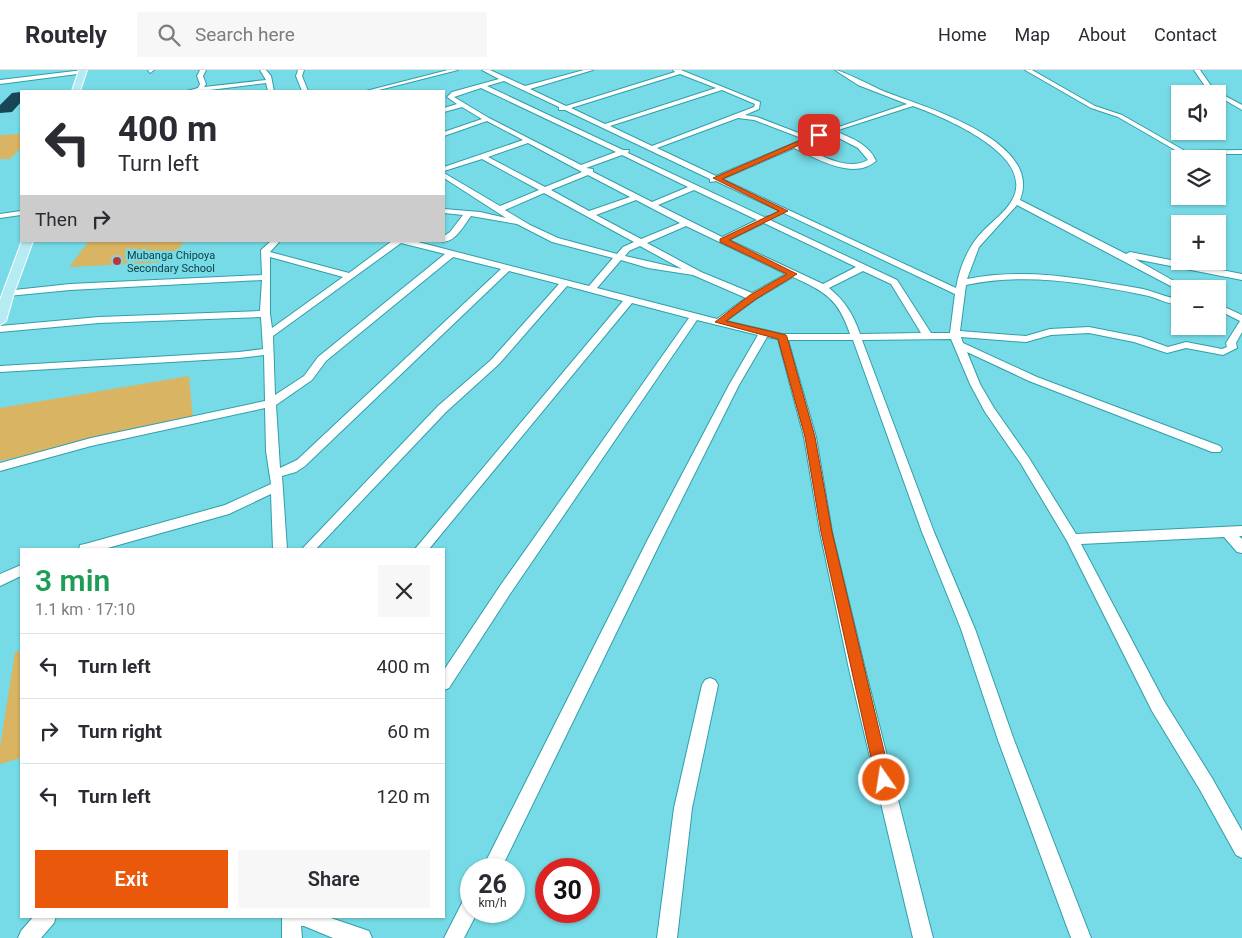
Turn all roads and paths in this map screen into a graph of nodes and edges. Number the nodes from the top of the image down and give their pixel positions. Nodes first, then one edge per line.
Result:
1 (93, 70) edge
2 (203, 70) edge
3 (263, 70) edge
4 (301, 70) edge
5 (455, 70) edge
6 (504, 70) edge
7 (590, 70) edge
8 (838, 70) edge
9 (1028, 70) edge
10 (1197, 70) edge
11 (83, 71) edge
12 (678, 71) edge
13 (489, 72) edge
14 (506, 79) junction
15 (269, 81) junction
16 (0, 82) edge
17 (1205, 85) edge
18 (482, 86) junction
19 (526, 88) junction
20 (722, 88) junction
21 (76, 90) edge
22 (200, 90) edge
23 (271, 90) edge
24 (305, 90) edge
25 (374, 90) edge
26 (447, 95) edge
27 (1226, 99) edge
28 (914, 104) junction
29 (460, 105) junction
30 (564, 107) junction
31 (1242, 108) edge
32 (445, 110) edge
33 (748, 111) junction
34 (546, 116) junction
35 (735, 116) junction
36 (755, 118) junction
37 (487, 119) junction
38 (604, 126) junction
39 (573, 129) junction
40 (830, 131) junction
41 (445, 134) edge
42 (809, 139) junction
43 (528, 141) junction
44 (643, 144) junction
45 (794, 146) junction
46 (652, 148) junction
47 (1242, 152) edge
48 (622, 153) junction
49 (482, 156) junction
50 (582, 167) junction
51 (445, 169) edge
52 (590, 172) junction
53 (445, 176) edge
54 (716, 178) junction
55 (695, 187) junction
56 (545, 191) junction
57 (637, 197) junction
58 (1015, 201) junction
59 (654, 206) junction
60 (499, 208) junction
61 (445, 211) edge
62 (784, 211) junction
63 (466, 212) junction
64 (20, 213) edge
65 (588, 214) junction
66 (0, 216) edge
67 (764, 220) junction
68 (521, 223) junction
69 (686, 223) junction
70 (445, 238) edge
71 (722, 240) junction
72 (28, 242) edge
73 (274, 242) edge
74 (397, 242) edge
75 (406, 242) edge
76 (438, 242) edge
77 (642, 243) junction
78 (427, 248) junction
79 (266, 254) junction
80 (451, 254) junction
81 (1120, 254) junction
82 (878, 255) junction
83 (619, 257) junction
84 (862, 266) junction
85 (506, 269) junction
86 (698, 274) junction
87 (793, 274) junction
88 (351, 276) junction
89 (267, 277) junction
90 (1242, 277) edge
91 (1171, 282) edge
92 (565, 283) junction
93 (823, 288) junction
94 (960, 288) junction
95 (592, 290) junction
96 (8, 293) junction
97 (753, 297) junction
98 (629, 300) junction
99 (1171, 300) edge
100 (1226, 310) edge
101 (265, 314) junction
102 (695, 316) junction
103 (1, 317) edge
104 (1242, 319) edge
105 (719, 322) junction
106 (1242, 324) edge
107 (0, 329) edge
108 (764, 334) junction
109 (268, 335) junction
110 (928, 336) junction
111 (782, 337) junction
112 (855, 337) junction
113 (956, 338) junction
114 (269, 351) junction
115 (0, 369) edge
116 (272, 403) junction
117 (1216, 449) dead end
118 (0, 467) edge
119 (276, 480) junction
120 (1242, 531) edge
121 (1227, 532) junction
122 (1072, 539) junction
123 (89, 548) edge
124 (280, 548) edge
125 (309, 548) edge
126 (422, 548) edge
127 (1242, 548) edge
128 (20, 570) edge
129 (0, 580) edge
130 (445, 681) edge
131 (710, 686) dead end
132 (1242, 849) edge
133 (496, 858) edge
134 (45, 918) edge
135 (292, 918) edge
136 (308, 918) edge
137 (462, 923) edge
138 (326, 932) edge
139 (28, 938) edge
140 (292, 938) edge
141 (362, 938) edge
142 (454, 938) edge
143 (667, 938) edge
144 (923, 938) edge
145 (1081, 938) edge

1 - 11 street
2 - 22 street
3 - 15 street
4 - 24 street
5 - 25 street
6 - 13 street
7 - 19 street
8 - 28 street
9 - 47 street
10 - 17 street
11 - 16 street
11 - 21 main road
12 - 20 street
12 - 30 street
13 - 14 street
14 - 18 street
14 - 19 street
15 - 22 street
15 - 23 street
18 - 26 street
18 - 34 street
19 - 30 street
20 - 33 street
20 - 38 street
26 - 29 street
27 - 31 street
28 - 40 street
28 - 58 street
29 - 32 street
29 - 37 street
30 - 34 street
30 - 38 street
33 - 35 street
33 - 36 street
34 - 39 street
35 - 36 street
35 - 46 street
36 - 42 street
37 - 41 street
37 - 43 street
38 - 39 street
38 - 44 street
39 - 48 street
40 - 42 street
40 - 45 street
42 - 45 street
43 - 49 street
43 - 50 street
44 - 46 street
44 - 48 street
45 - 54 street
46 - 54 street
48 - 50 street
48 - 55 street
49 - 51 street
49 - 56 street
50 - 52 street
52 - 56 street
52 - 57 street
53 - 60 street
54 - 55 street
54 - 62 street
55 - 59 street
55 - 67 street
56 - 60 street
56 - 65 street
57 - 59 street
57 - 65 street
58 - 81 street
58 - 94 street
59 - 69 street
60 - 63 street
60 - 68 street
61 - 63 street
62 - 67 street
62 - 82 street
63 - 68 street
63 - 70 street
64 - 66 street
65 - 77 street
67 - 71 street
67 - 84 street
68 - 83 street
69 - 71 street
69 - 77 street
71 - 87 street
72 - 96 main road
73 - 79 street
74 - 88 street
75 - 78 street
76 - 78 street
77 - 83 street
77 - 86 street
78 - 80 street
79 - 88 street
79 - 89 street
80 - 85 street
80 - 116 street
81 - 90 street
81 - 91 street
82 - 84 street
82 - 94 street
83 - 86 street
83 - 95 street
84 - 93 street
84 - 110 street
85 - 92 street
85 - 119 street
86 - 97 street
87 - 93 street
87 - 97 street
88 - 109 street
89 - 96 street
89 - 101 street
92 - 95 street
92 - 125 street
93 - 112 street
94 - 99 street
94 - 113 street
95 - 98 street
96 - 103 main road
97 - 105 street
98 - 102 street
98 - 126 street
100 - 104 street
101 - 107 street
101 - 109 street
102 - 105 street
102 - 130 street
105 - 108 street
106 - 113 street
108 - 111 street
108 - 133 street
109 - 114 street
110 - 112 street
110 - 113 street
111 - 112 street
111 - 144 street
112 - 145 street
113 - 117 street
113 - 122 street
114 - 115 street
114 - 116 street
116 - 118 street
116 - 119 street
119 - 123 street
119 - 124 street
120 - 121 street
121 - 122 street
121 - 127 street
122 - 132 street
128 - 129 street
131 - 143 street
134 - 139 street
135 - 140 street
136 - 138 street
137 - 142 street
138 - 141 street

